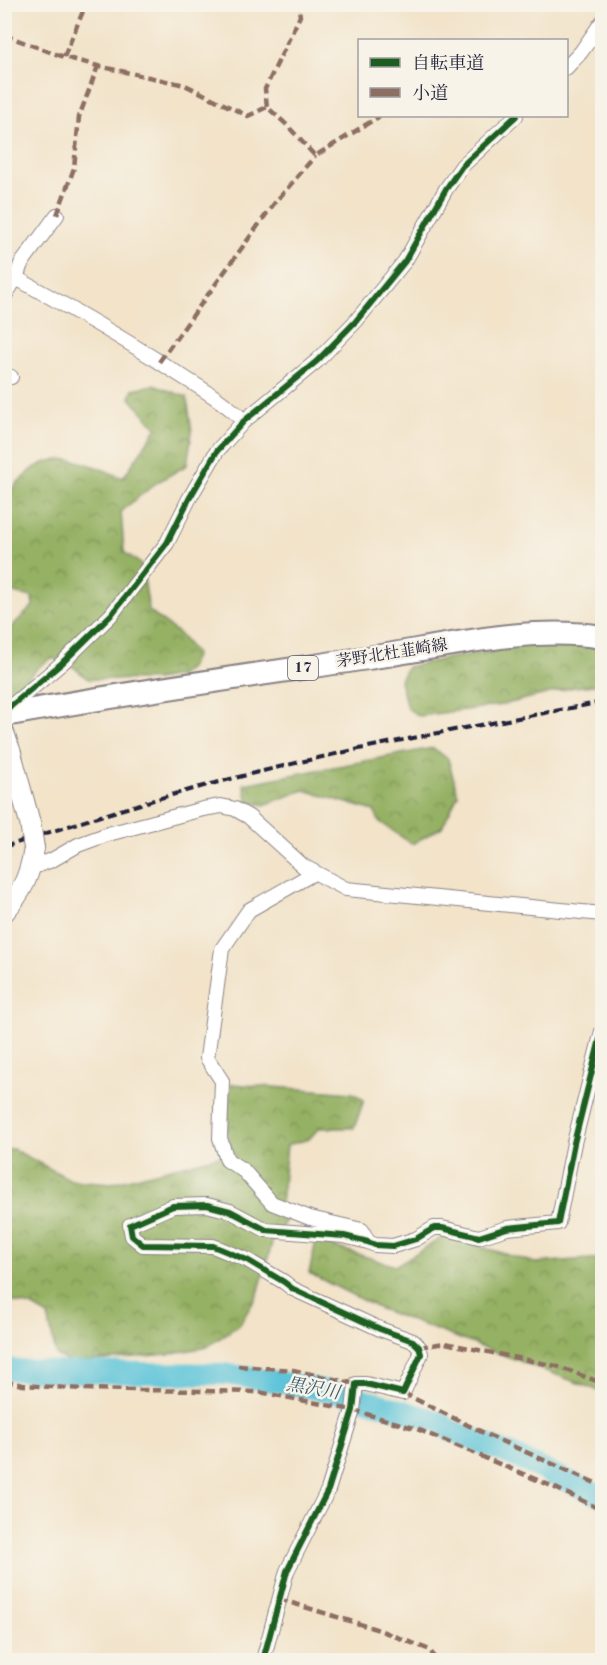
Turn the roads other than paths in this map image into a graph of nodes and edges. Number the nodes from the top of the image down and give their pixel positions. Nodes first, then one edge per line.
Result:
1 (603, 22) edge
2 (568, 67) edge
3 (515, 117) edge
4 (57, 215) dead end
5 (16, 278) junction
6 (4, 297) edge
7 (244, 420) junction
8 (603, 637) edge
9 (4, 714) edge
10 (4, 733) edge
11 (31, 868) junction
12 (314, 873) junction
13 (4, 912) edge
14 (603, 914) edge
15 (603, 1031) edge
16 (368, 1242) junction
17 (262, 1660) edge

1 - 2 street
3 - 7 street
4 - 5 street
5 - 6 street
5 - 7 street
7 - 9 street
8 - 9 main road, 茅野北杜韮崎線 / 17
10 - 11 street, bridge
11 - 12 street
11 - 13 street
12 - 14 street
12 - 16 street
15 - 16 street
16 - 17 street

